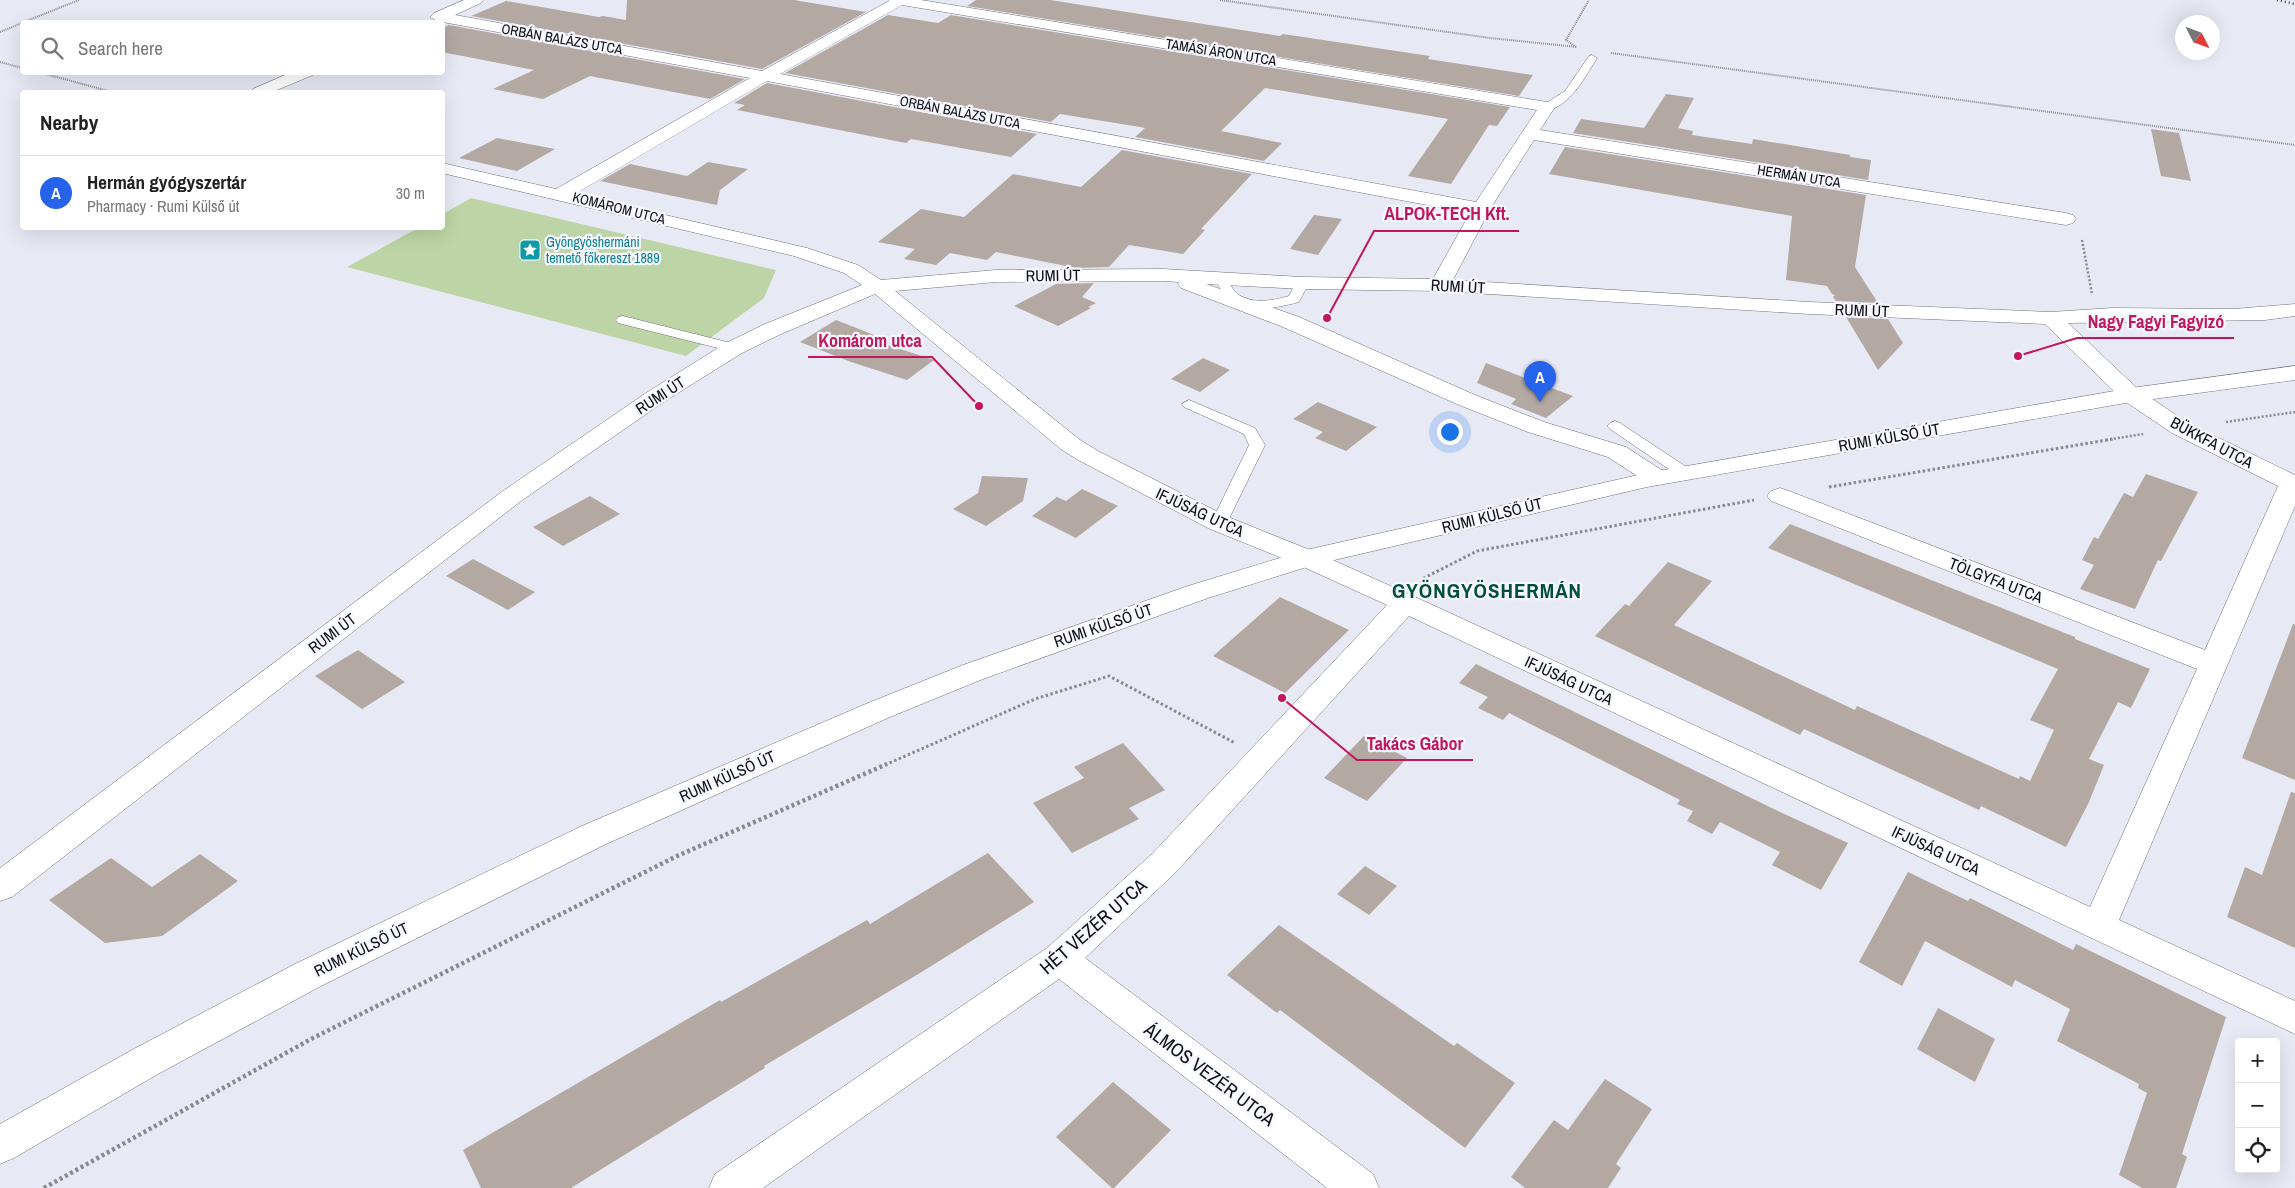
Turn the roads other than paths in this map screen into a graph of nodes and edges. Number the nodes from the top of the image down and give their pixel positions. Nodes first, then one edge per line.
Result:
1 (476, 0) edge
2 (897, 0) edge
3 (432, 19) edge
4 (445, 21) edge
5 (1591, 55) road end
6 (300, 75) edge
7 (765, 76) junction
8 (265, 90) edge
9 (1547, 107) junction
10 (1531, 134) junction
11 (445, 169) edge
12 (561, 194) junction
13 (1481, 209) junction
14 (2066, 219) dead end
15 (1163, 275) junction
16 (1440, 285) junction
17 (877, 286) junction
18 (2295, 310) edge
19 (2051, 318) junction
20 (623, 320) dead end
21 (734, 348) junction
22 (2295, 373) edge
23 (2131, 395) junction
24 (1189, 404) dead end
25 (1615, 426) dead end
26 (1685, 473) junction
27 (1657, 478) junction
28 (2293, 485) edge
29 (1780, 496) road end
30 (1220, 522) junction
31 (1306, 558) junction
32 (1405, 603) junction
33 (2213, 664) junction
34 (0, 887) edge
35 (2098, 926) junction
36 (1060, 959) junction
37 (2295, 1018) edge
38 (0, 1145) edge
39 (729, 1188) edge
40 (1359, 1188) edge

1 - 3 street
2 - 7 street
2 - 9 street, TAMÁSI ÁRON UTCA
4 - 7 street, ORBÁN BALÁZS UTCA
5 - 9 lane
6 - 8 street
7 - 12 street
7 - 13 street, ORBÁN BALÁZS UTCA
9 - 10 street
10 - 13 street
10 - 14 street, HERMÁN UTCA
11 - 12 street, KOMÁROM UTCA
12 - 17 street, KOMÁROM UTCA
13 - 16 street
15 - 16 street, RUMI ÚT
15 - 17 street, RUMI ÚT
15 - 27 street
16 - 19 street, RUMI ÚT
17 - 21 street, RUMI ÚT
17 - 30 street, IFJÚSÁG UTCA
18 - 19 street, RUMI ÚT
19 - 23 street, BÜKKFA UTCA
20 - 21 lane
21 - 34 street, RUMI ÚT
22 - 23 street, RUMI KÜLSŐ ÚT
23 - 26 street, RUMI KÜLSŐ ÚT
23 - 28 street, BÜKKFA UTCA
24 - 30 lane
25 - 26 lane
26 - 27 street, RUMI KÜLSŐ ÚT
27 - 31 street, RUMI KÜLSŐ ÚT
28 - 33 street
29 - 33 street, TÖLGYFA UTCA
30 - 31 street, IFJÚSÁG UTCA
31 - 32 street, IFJÚSÁG UTCA
31 - 38 street, RUMI KÜLSŐ ÚT
32 - 35 street, IFJÚSÁG UTCA
32 - 36 street, HÉT VEZÉR UTCA
33 - 35 street
35 - 37 street, IFJÚSÁG UTCA
36 - 39 street, HÉT VEZÉR UTCA
36 - 40 street, ÁLMOS VEZÉR UTCA

